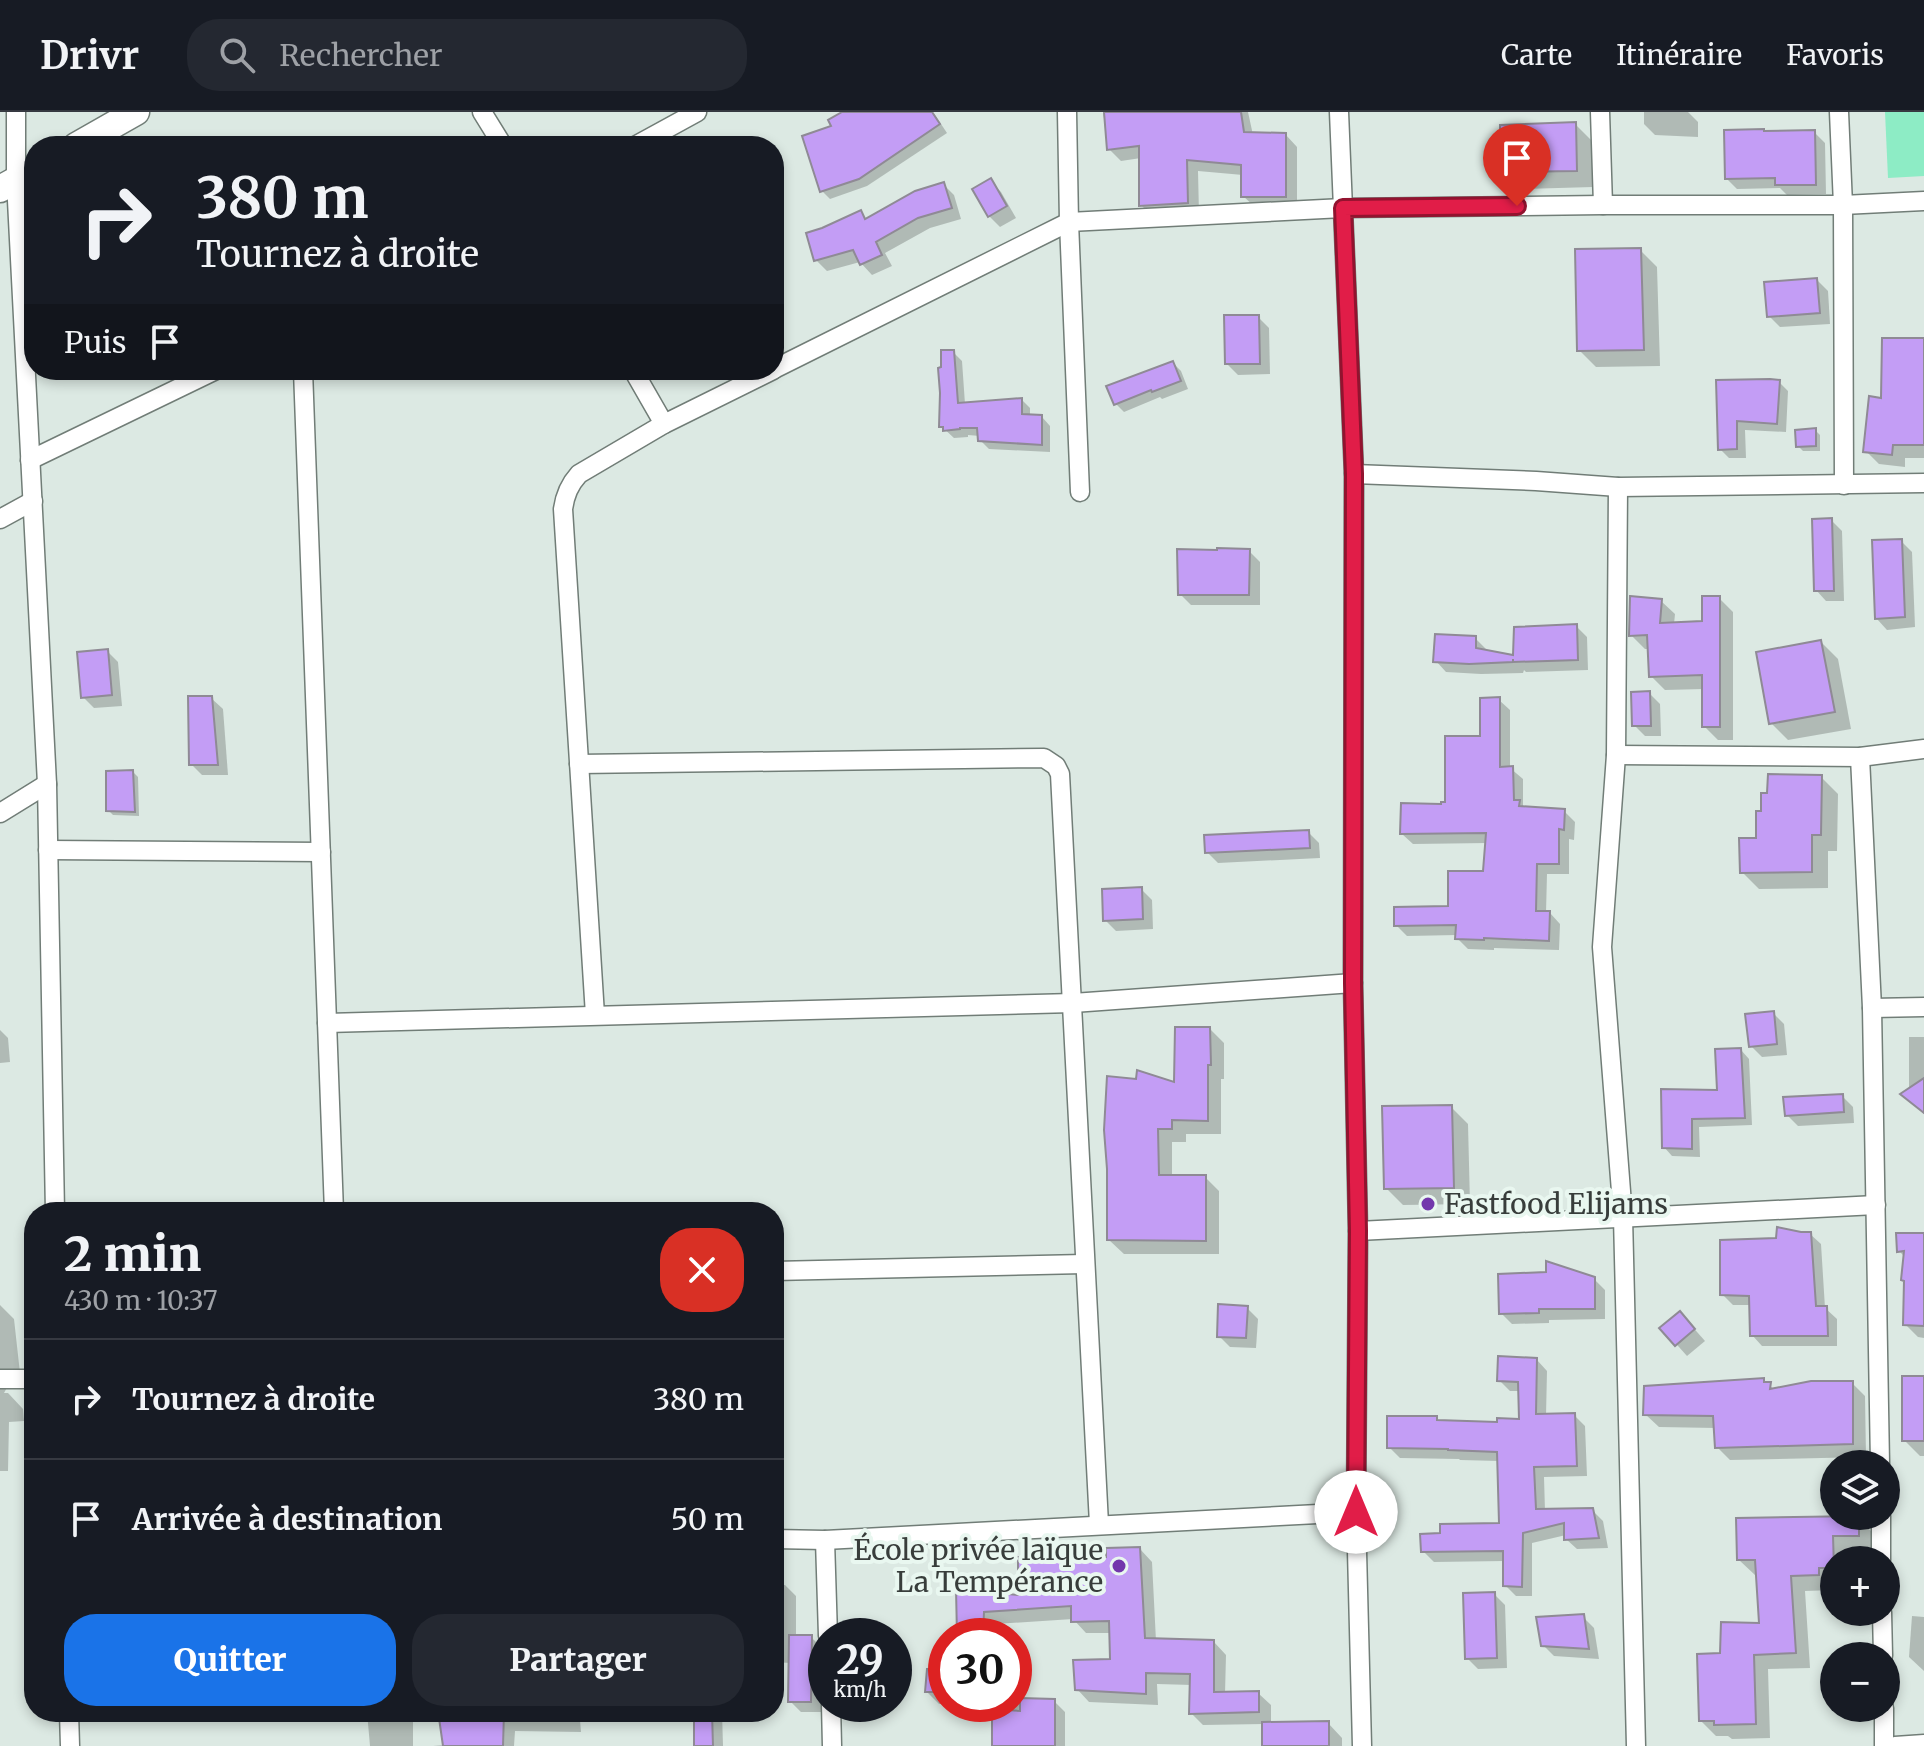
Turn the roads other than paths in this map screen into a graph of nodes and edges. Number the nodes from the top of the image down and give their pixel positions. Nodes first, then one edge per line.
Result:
1 (16, 112) edge
2 (136, 112) edge
3 (482, 112) edge
4 (697, 112) edge
5 (1067, 112) edge
6 (1339, 112) edge
7 (1600, 112) edge
8 (1839, 112) edge
9 (94, 136) edge
10 (497, 136) edge
11 (653, 136) edge
12 (17, 180) edge
13 (1924, 201) edge
14 (1603, 205) junction
15 (1843, 205) junction
16 (1343, 208) junction
17 (1069, 222) junction
18 (24, 331) edge
19 (784, 364) edge
20 (26, 380) edge
21 (195, 380) edge
22 (303, 380) edge
23 (639, 380) edge
24 (753, 380) edge
25 (664, 424) junction
26 (30, 460) junction
27 (1354, 474) junction
28 (1924, 483) edge
29 (1844, 485) junction
30 (1618, 487) junction
31 (1080, 492) dead end
32 (33, 501) junction
33 (0, 519) edge
34 (1924, 749) edge
35 (1616, 755) junction
36 (1860, 757) junction
37 (579, 764) junction
38 (47, 784) junction
39 (0, 813) edge
40 (48, 850) junction
41 (321, 852) junction
42 (1353, 983) junction
43 (1073, 1003) junction
44 (1924, 1007) edge
45 (1872, 1008) junction
46 (595, 1015) junction
47 (327, 1023) junction
48 (55, 1202) edge
49 (334, 1202) edge
50 (1876, 1205) junction
51 (1623, 1217) junction
52 (1358, 1231) junction
53 (1084, 1264) junction
54 (784, 1271) edge
55 (0, 1379) edge
56 (24, 1379) edge
57 (1880, 1450) edge
58 (1356, 1512) junction
59 (1099, 1524) junction
60 (784, 1539) edge
61 (825, 1540) junction
62 (827, 1618) edge
63 (69, 1722) edge
64 (831, 1722) edge
65 (1884, 1722) edge
66 (1924, 1744) edge
67 (70, 1746) edge
68 (832, 1746) edge
69 (1362, 1746) edge
70 (1636, 1746) edge
71 (1884, 1746) edge
72 (1895, 1746) edge

1 - 12 street
2 - 9 street
3 - 10 street
4 - 11 street
5 - 17 street
6 - 16 street
7 - 14 street
8 - 15 street
12 - 18 street
13 - 15 street
14 - 15 street
14 - 16 street
15 - 29 street
16 - 17 street
16 - 27 street
17 - 19 street
17 - 31 street
20 - 26 street
21 - 26 street
22 - 41 street
23 - 25 street
24 - 25 street
25 - 37 street
26 - 32 street
27 - 30 street
27 - 42 street
28 - 29 street
29 - 30 street
30 - 35 street
32 - 33 street
32 - 38 street
34 - 36 street
35 - 36 street
35 - 51 street
36 - 45 street
37 - 43 street
37 - 46 street
38 - 39 street
38 - 40 street
40 - 41 street
40 - 48 street
41 - 47 street
42 - 43 street
42 - 52 street
43 - 46 street
43 - 53 street
44 - 45 street
45 - 50 street
46 - 47 street
47 - 49 street
50 - 51 street
50 - 57 street
51 - 52 street
51 - 70 street
52 - 58 street
53 - 54 street
53 - 59 street
55 - 56 street
58 - 59 street
58 - 69 street
59 - 61 street
60 - 61 street
61 - 62 street
63 - 67 street
64 - 68 street
65 - 71 street
66 - 72 street

